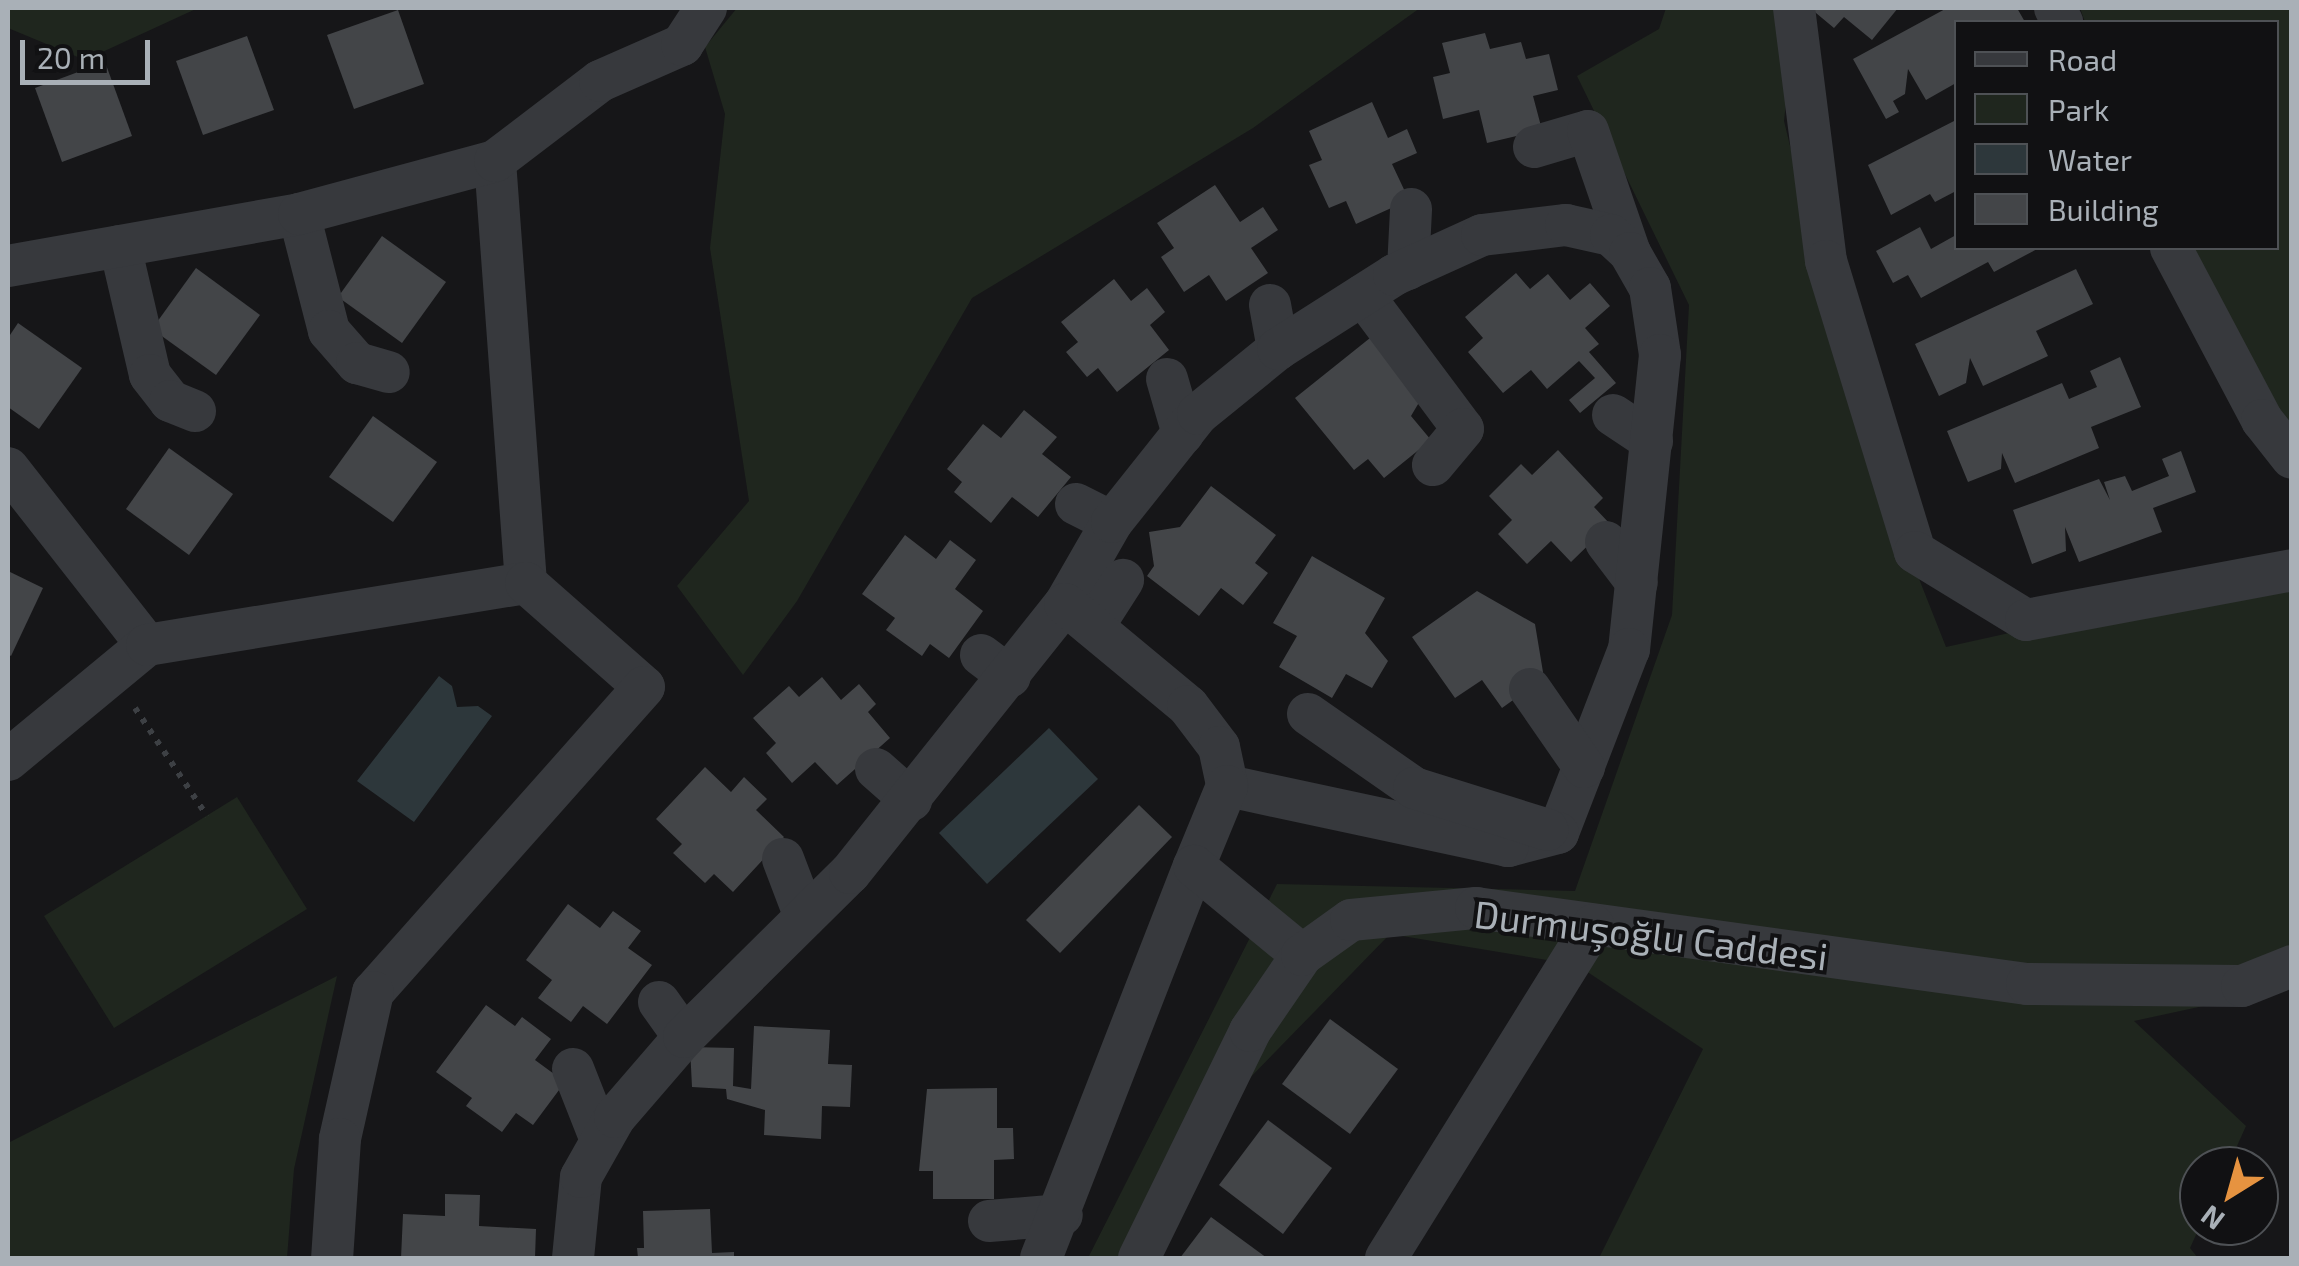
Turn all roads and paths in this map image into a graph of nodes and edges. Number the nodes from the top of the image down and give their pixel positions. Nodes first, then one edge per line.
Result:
1 (706, 8) edge
2 (1794, 8) edge
3 (1534, 147) dead end
4 (495, 161) junction
5 (1411, 209) dead end
6 (300, 214) junction
7 (120, 246) junction
8 (2172, 250) edge
9 (1630, 253) junction
10 (8, 266) edge
11 (1408, 269) junction
12 (1363, 294) junction
13 (1270, 305) dead end
14 (1278, 348) junction
15 (389, 372) dead end
16 (1167, 379) dead end
17 (195, 411) dead end
18 (1613, 416) dead end
19 (1182, 434) junction
20 (1652, 441) junction
21 (2292, 458) edge
22 (1433, 465) dead end
23 (8, 468) edge
24 (1606, 542) dead end
25 (2292, 570) edge
26 (1123, 580) dead end
27 (526, 583) junction
28 (1637, 583) junction
29 (1079, 616) junction
30 (147, 644) junction
31 (112, 674) junction
32 (1530, 689) dead end
33 (1308, 714) dead end
34 (8, 760) edge
35 (1584, 767) junction
36 (876, 769) dead end
37 (1228, 786) junction
38 (911, 800) junction
39 (206, 816) dead end
40 (1558, 833) junction
41 (782, 859) dead end
42 (1194, 866) junction
43 (805, 917) junction
44 (1593, 925) junction
45 (1302, 955) junction
46 (2292, 966) edge
47 (659, 1002) dead end
48 (698, 1038) junction
49 (573, 1069) dead end
50 (591, 1158) junction
51 (1062, 1215) junction
52 (990, 1221) dead end
53 (332, 1258) edge
54 (556, 1258) edge
55 (572, 1258) edge
56 (1041, 1258) edge
57 (1139, 1258) edge
58 (1386, 1258) edge

1 - 4 street
2 - 25 street
3 - 9 street
4 - 6 street
4 - 27 street
5 - 11 street
6 - 7 street
6 - 15 street
7 - 10 street
7 - 17 street
8 - 21 street
9 - 11 street
9 - 20 street
11 - 12 street
12 - 14 street
12 - 22 street
13 - 14 street
14 - 19 street
16 - 19 street
18 - 20 street
19 - 29 street
20 - 28 street
23 - 30 street
24 - 28 street
26 - 29 street
27 - 30 street
27 - 53 street
28 - 35 street
29 - 37 street
29 - 38 street
30 - 31 street
31 - 34 street
31 - 39 path
32 - 35 street
33 - 40 street
35 - 40 street
36 - 38 street
37 - 40 street
37 - 42 street
38 - 43 street
41 - 43 street
42 - 45 street
42 - 51 street
43 - 48 street
44 - 45 street, Durmuşoğlu Caddesi
44 - 46 street, Durmuşoğlu Caddesi
44 - 58 street
45 - 57 street, Durmuşoğlu Caddesi
47 - 48 street
48 - 50 street
49 - 50 street
50 - 54 street
50 - 55 street
51 - 52 street
51 - 56 street

